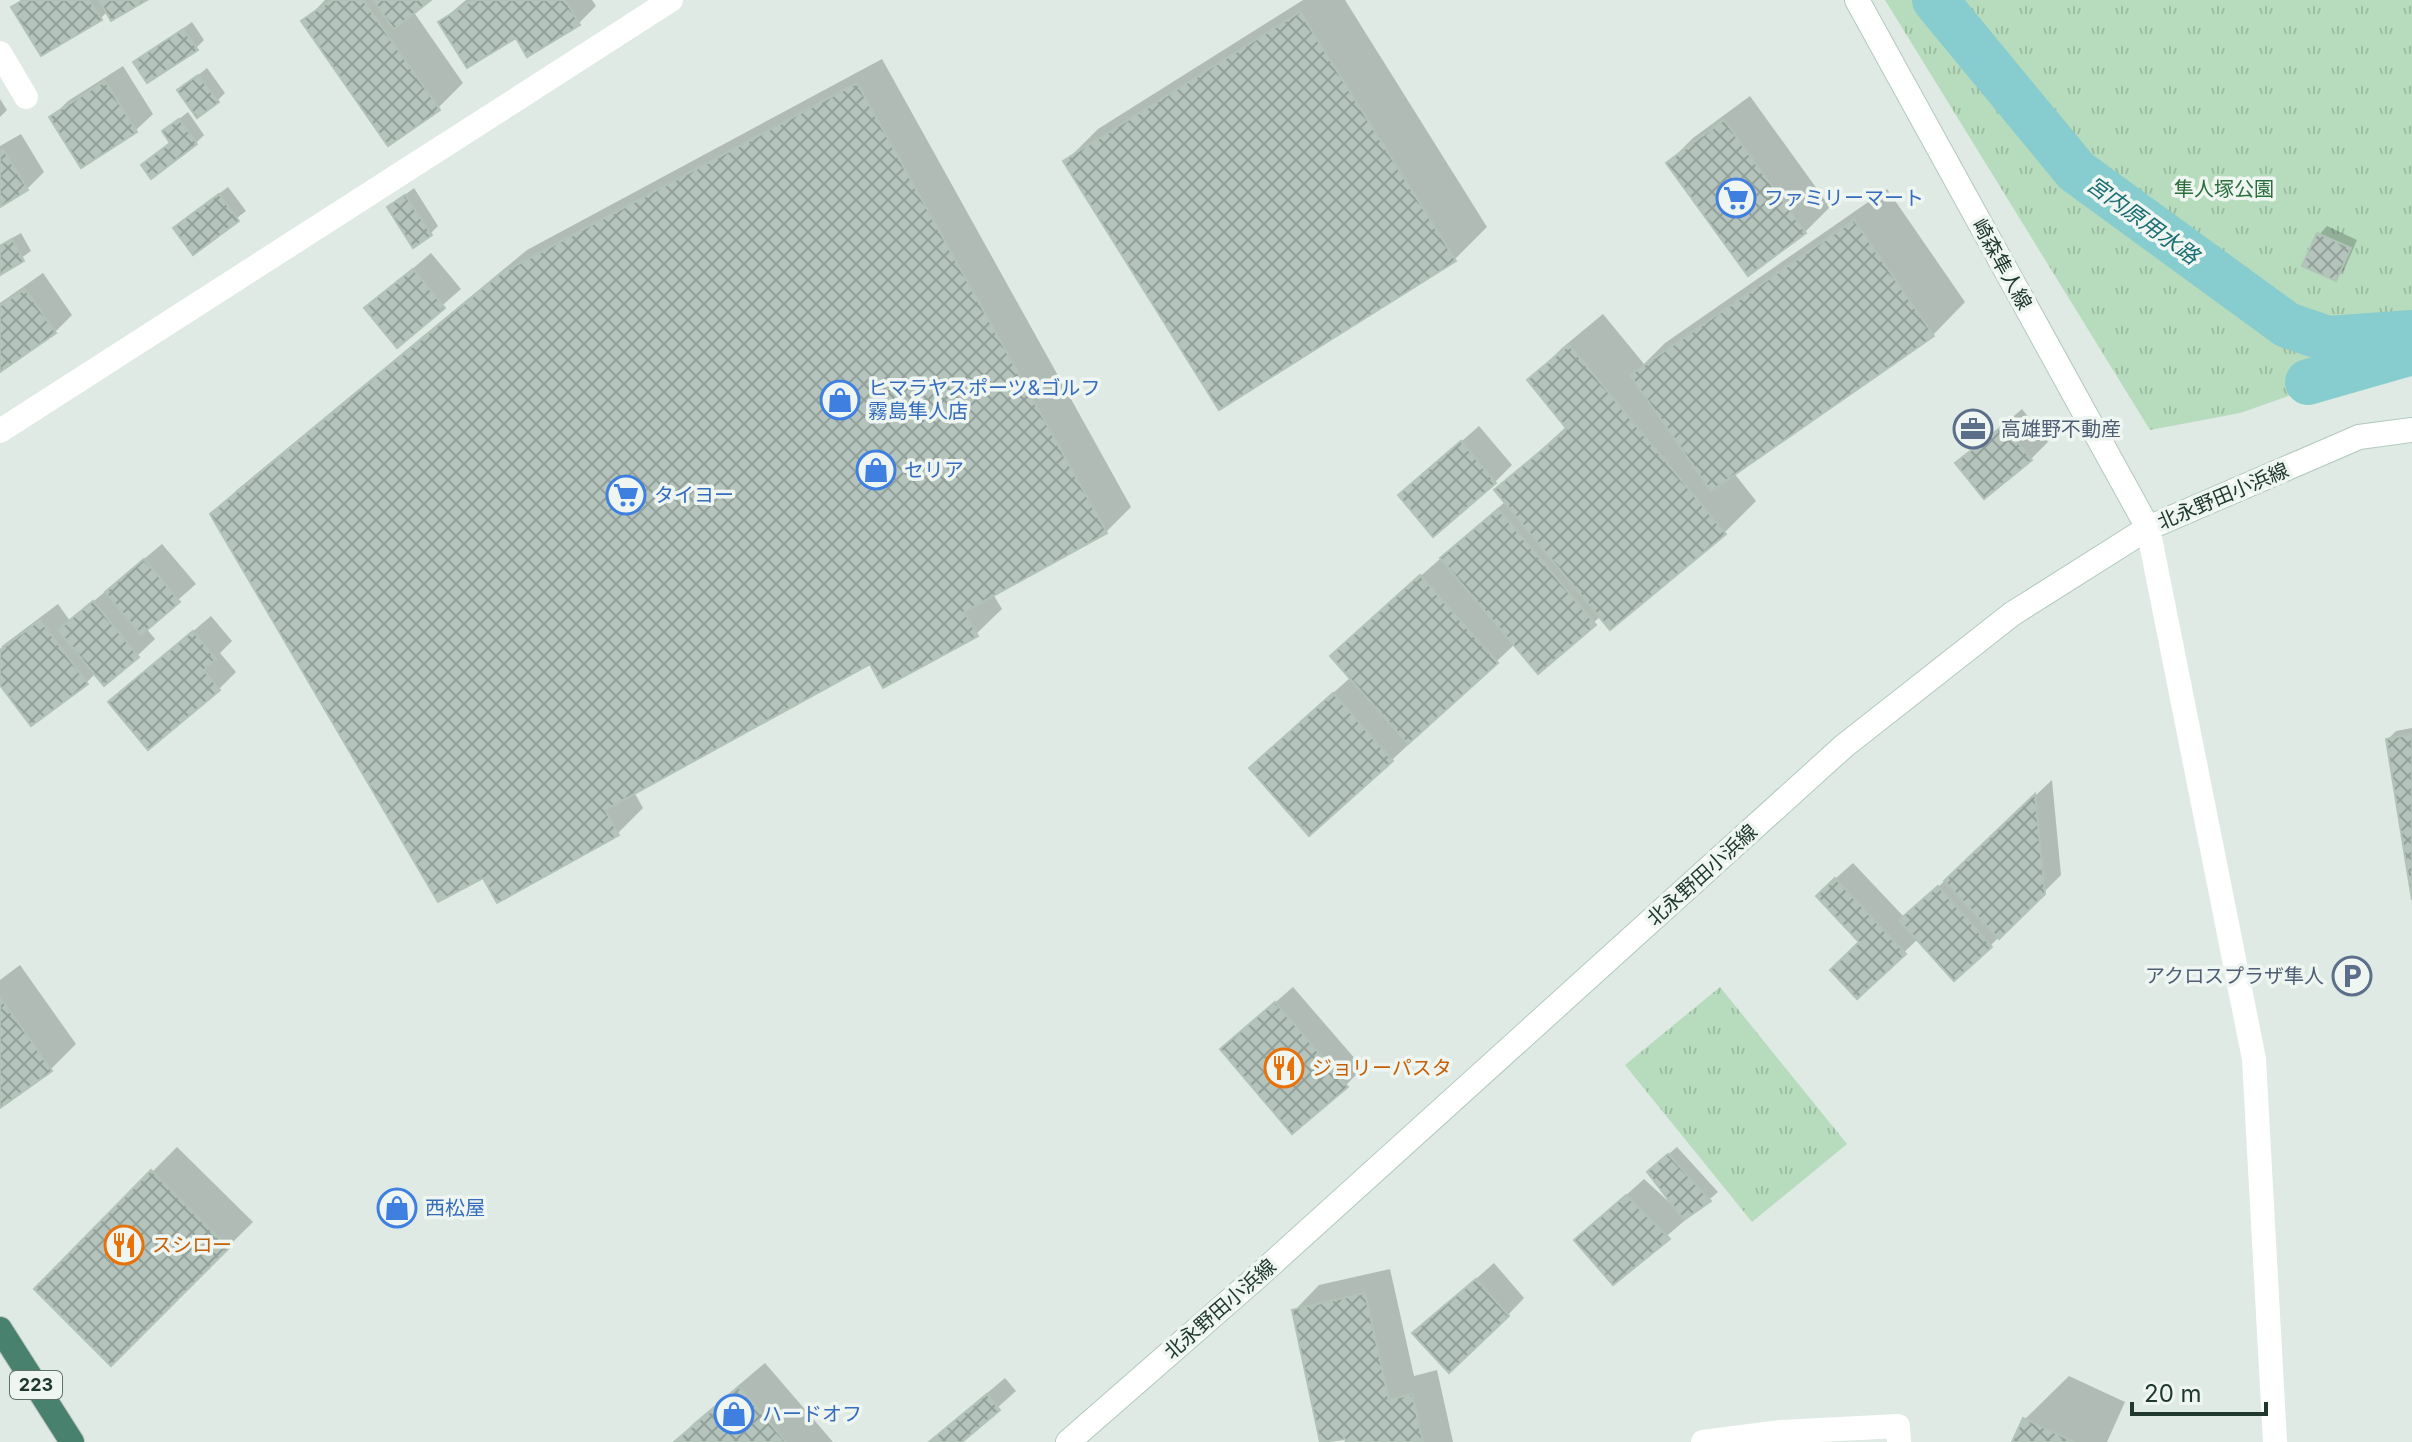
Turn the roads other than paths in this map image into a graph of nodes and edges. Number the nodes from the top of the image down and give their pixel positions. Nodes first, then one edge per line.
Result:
1 (671, 0) edge
2 (1857, 0) edge
3 (0, 53) edge
4 (26, 97) dead end
5 (2412, 430) edge
6 (0, 431) edge
7 (2148, 528) junction
8 (0, 1329) edge
9 (72, 1442) edge
10 (1068, 1442) edge
11 (1703, 1442) edge
12 (1899, 1442) edge
13 (2275, 1442) edge

1 - 6 main road
2 - 7 main road, 崎森隼人線
3 - 4 main road
5 - 7 main road, 北永野田小浜線
7 - 10 main road, 北永野田小浜線
7 - 13 main road, 崎森隼人線
8 - 9 highway, 223
11 - 12 main road

